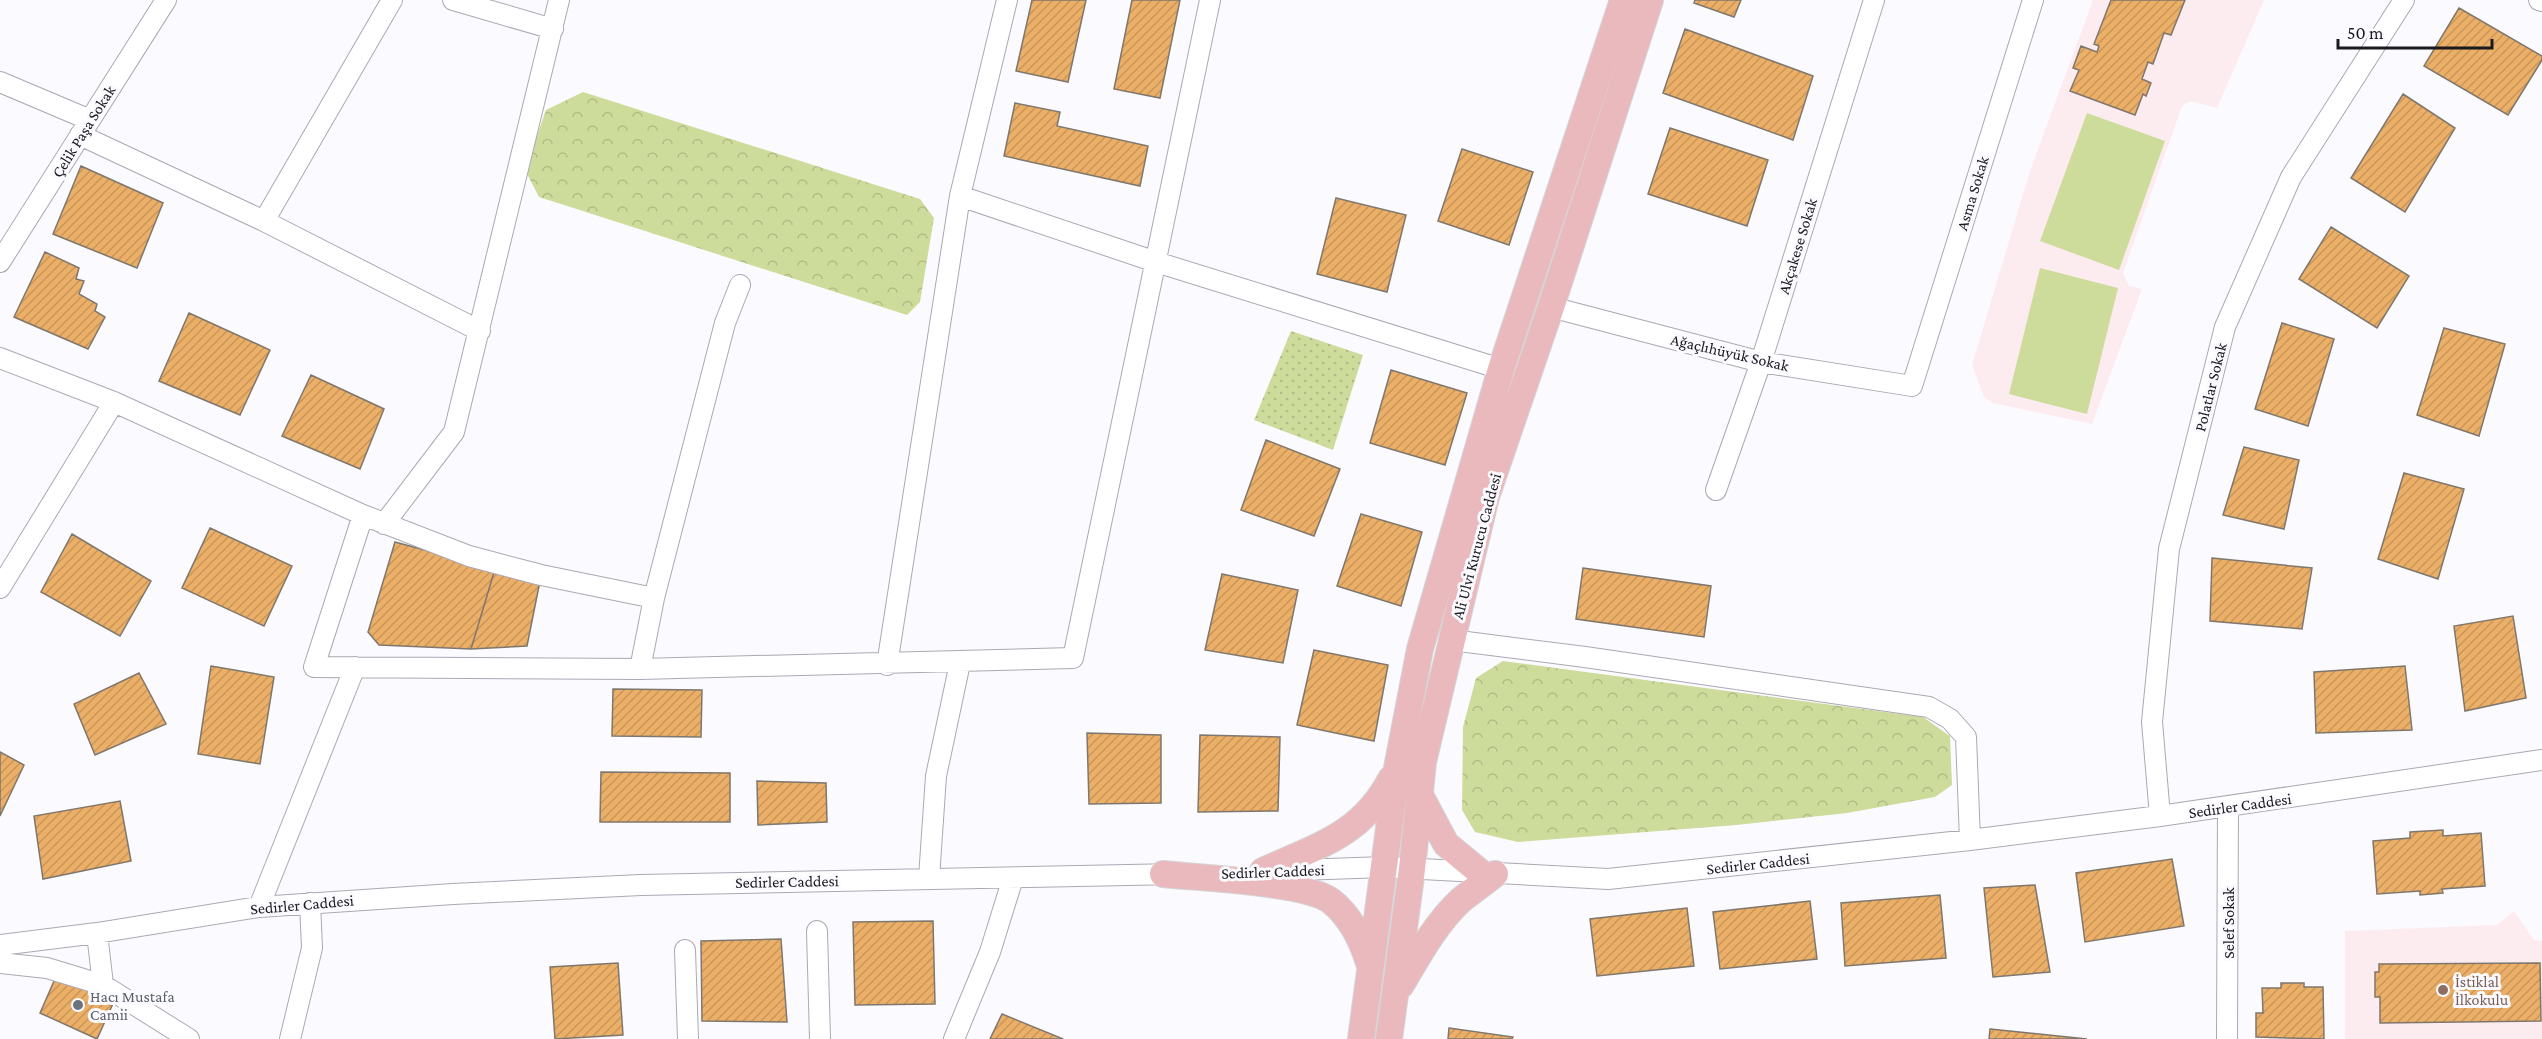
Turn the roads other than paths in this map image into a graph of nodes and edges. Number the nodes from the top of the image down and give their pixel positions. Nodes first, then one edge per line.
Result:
1 (166, 0) edge
2 (392, 0) edge
3 (453, 0) edge
4 (559, 0) edge
5 (1007, 0) edge
6 (1210, 0) edge
7 (1623, 0) edge
8 (1650, 0) edge
9 (1874, 0) edge
10 (2033, 0) edge
11 (2404, 0) edge
12 (552, 29) junction
13 (0, 82) edge
14 (85, 128) junction
15 (960, 196) junction
16 (264, 221) junction
17 (0, 262) edge
18 (1156, 262) junction
19 (740, 285) dead end
20 (1551, 307) junction
21 (480, 331) junction
22 (0, 358) edge
23 (1761, 362) junction
24 (1501, 369) junction
25 (1912, 386) joint
26 (114, 402) junction
27 (1716, 490) dead end
28 (363, 515) junction
29 (384, 524) junction
30 (0, 588) edge
31 (654, 598) junction
32 (1451, 640) junction
33 (960, 663) junction
34 (887, 664) junction
35 (355, 668) junction
36 (640, 669) junction
37 (2542, 760) edge
38 (1396, 768) junction
39 (1420, 795) junction
40 (2228, 807) junction
41 (2160, 816) junction
42 (1970, 840) junction
43 (1384, 867) junction
44 (1412, 869) junction
45 (1263, 871) junction
46 (1488, 873) junction
47 (1163, 874) junction
48 (929, 878) junction
49 (1013, 878) junction
50 (310, 903) junction
51 (259, 907) junction
52 (817, 931) dead end
53 (97, 933) junction
54 (0, 945) edge
55 (685, 950) dead end
56 (0, 963) edge
57 (1371, 966) junction
58 (103, 985) junction
59 (1395, 996) junction
60 (189, 1039) edge
61 (290, 1039) edge
62 (688, 1039) edge
63 (820, 1039) edge
64 (954, 1039) edge
65 (1361, 1039) edge
66 (1389, 1039) edge
67 (2227, 1039) edge

1 - 14 street, Çelik Paşa Sokak
2 - 16 street
3 - 12 street
4 - 12 street
5 - 15 street
6 - 18 street
7 - 24 main road, Ali Ulvi Kurucu Caddesi
8 - 20 main road, Ali Ulvi Kurucu Caddesi
9 - 23 street, Akçakese Sokak
10 - 25 street, Asma Sokak
11 - 41 street, Polatlar Sokak
12 - 21 street
13 - 14 street
14 - 16 street
14 - 17 street, Çelik Paşa Sokak
15 - 18 street
15 - 34 street
16 - 21 street
18 - 24 street
18 - 33 street
19 - 31 street
20 - 23 street, Ağaçlıhüyük Sokak
20 - 32 main road, Ali Ulvi Kurucu Caddesi
21 - 29 street
22 - 26 street
23 - 25 street, Ağaçlıhüyük Sokak
23 - 27 street, Akçakese Sokak
24 - 38 main road, Ali Ulvi Kurucu Caddesi
26 - 28 street
26 - 30 street
28 - 29 street
28 - 35 street
29 - 31 street
31 - 36 street
32 - 39 main road, Ali Ulvi Kurucu Caddesi
32 - 42 street
33 - 34 street
33 - 48 street
34 - 36 street
35 - 36 street
35 - 51 street
37 - 40 street, Sedirler Caddesi
38 - 43 main road, Ali Ulvi Kurucu Caddesi
38 - 45 main road
39 - 44 main road, Ali Ulvi Kurucu Caddesi
39 - 46 main road
40 - 41 street, Sedirler Caddesi
40 - 67 street, Selef Sokak
41 - 42 street, Sedirler Caddesi
42 - 46 street, Sedirler Caddesi
43 - 44 street, Sedirler Caddesi
43 - 45 street, Sedirler Caddesi
43 - 57 main road, Ali Ulvi Kurucu Caddesi
44 - 46 street, Sedirler Caddesi
44 - 59 main road, Ali Ulvi Kurucu Caddesi
45 - 47 street, Sedirler Caddesi
46 - 59 main road
47 - 49 street, Sedirler Caddesi
47 - 57 main road
48 - 49 street, Sedirler Caddesi
48 - 50 street, Sedirler Caddesi
49 - 64 street
50 - 51 street, Sedirler Caddesi
50 - 61 street
51 - 53 street, Sedirler Caddesi
52 - 63 street
53 - 54 street, Sedirler Caddesi
53 - 58 street
55 - 62 street
56 - 58 street
57 - 65 main road, Ali Ulvi Kurucu Caddesi
58 - 60 street
59 - 66 main road, Ali Ulvi Kurucu Caddesi

